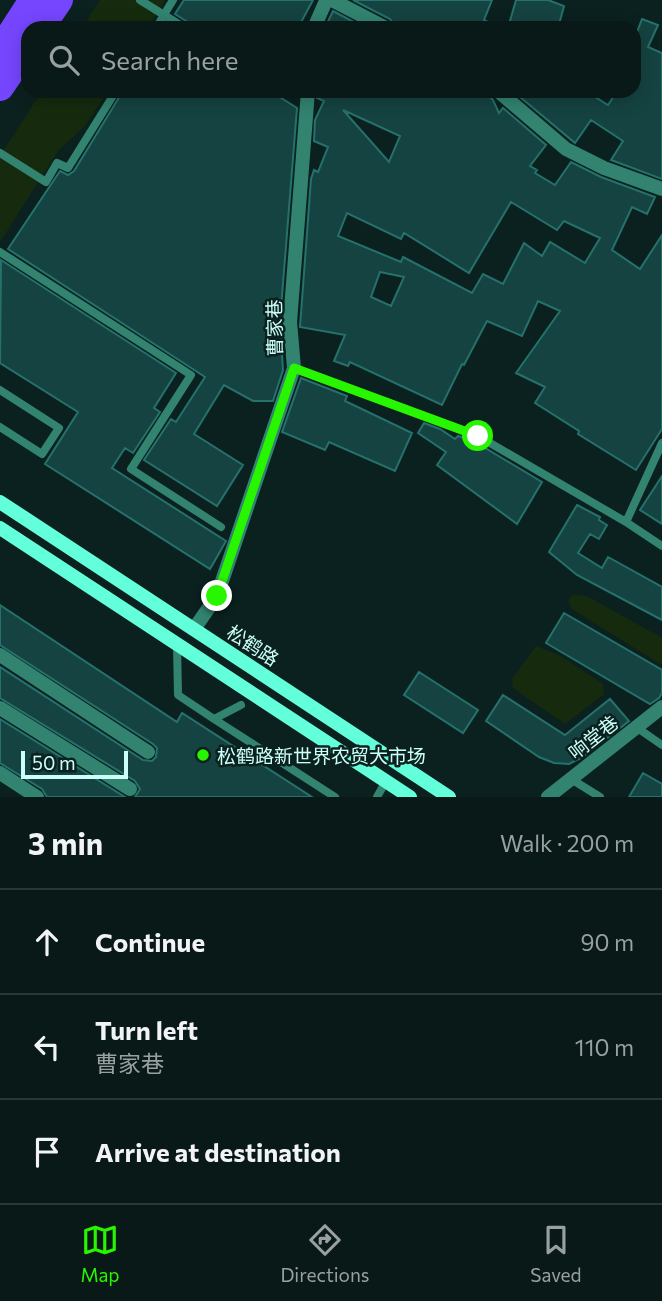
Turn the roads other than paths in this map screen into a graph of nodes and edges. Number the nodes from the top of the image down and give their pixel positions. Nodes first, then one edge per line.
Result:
1 (140, 0) edge
2 (173, 0) edge
3 (331, 0) edge
4 (164, 15) junction
5 (160, 21) edge
6 (174, 21) edge
7 (317, 21) edge
8 (372, 21) edge
9 (21, 32) edge
10 (21, 41) edge
11 (0, 51) edge
12 (21, 56) edge
13 (0, 70) edge
14 (0, 88) edge
15 (112, 98) edge
16 (307, 98) edge
17 (506, 98) edge
18 (0, 153) edge
19 (662, 189) edge
20 (0, 252) edge
21 (294, 368) junction
22 (0, 390) edge
23 (0, 427) edge
24 (662, 443) edge
25 (0, 502) edge
26 (626, 522) junction
27 (221, 527) dead end
28 (0, 528) edge
29 (662, 546) edge
30 (194, 629) junction
31 (177, 644) junction
32 (0, 655) edge
33 (241, 705) dead end
34 (662, 707) edge
35 (0, 708) edge
36 (214, 719) junction
37 (636, 727) junction
38 (662, 745) edge
39 (148, 752) dead end
40 (0, 773) edge
41 (571, 779) junction
42 (386, 781) junction
43 (130, 789) dead end
44 (37, 797) edge
45 (335, 797) edge
46 (377, 797) edge
47 (410, 797) edge
48 (449, 797) edge
49 (548, 797) edge
50 (600, 797) edge

1 - 4 lane
2 - 4 lane
3 - 7 street
3 - 8 street
4 - 5 lane
4 - 6 lane
9 - 11 highway
10 - 13 highway
12 - 14 highway
15 - 18 lane
16 - 21 street, 曹家巷
17 - 19 street
20 - 27 lane
21 - 26 lane
21 - 30 street, 曹家巷
22 - 23 lane
24 - 26 lane
25 - 30 main road, 松鹤路
26 - 29 lane
28 - 31 main road
30 - 48 main road, 松鹤路
31 - 36 lane
31 - 42 main road
32 - 39 street
33 - 36 lane
34 - 37 street, 响堂巷
35 - 43 street
36 - 45 lane
37 - 38 lane
37 - 41 street, 响堂巷
40 - 44 street
41 - 49 street, 响堂巷
41 - 50 lane
42 - 46 lane
42 - 47 main road

